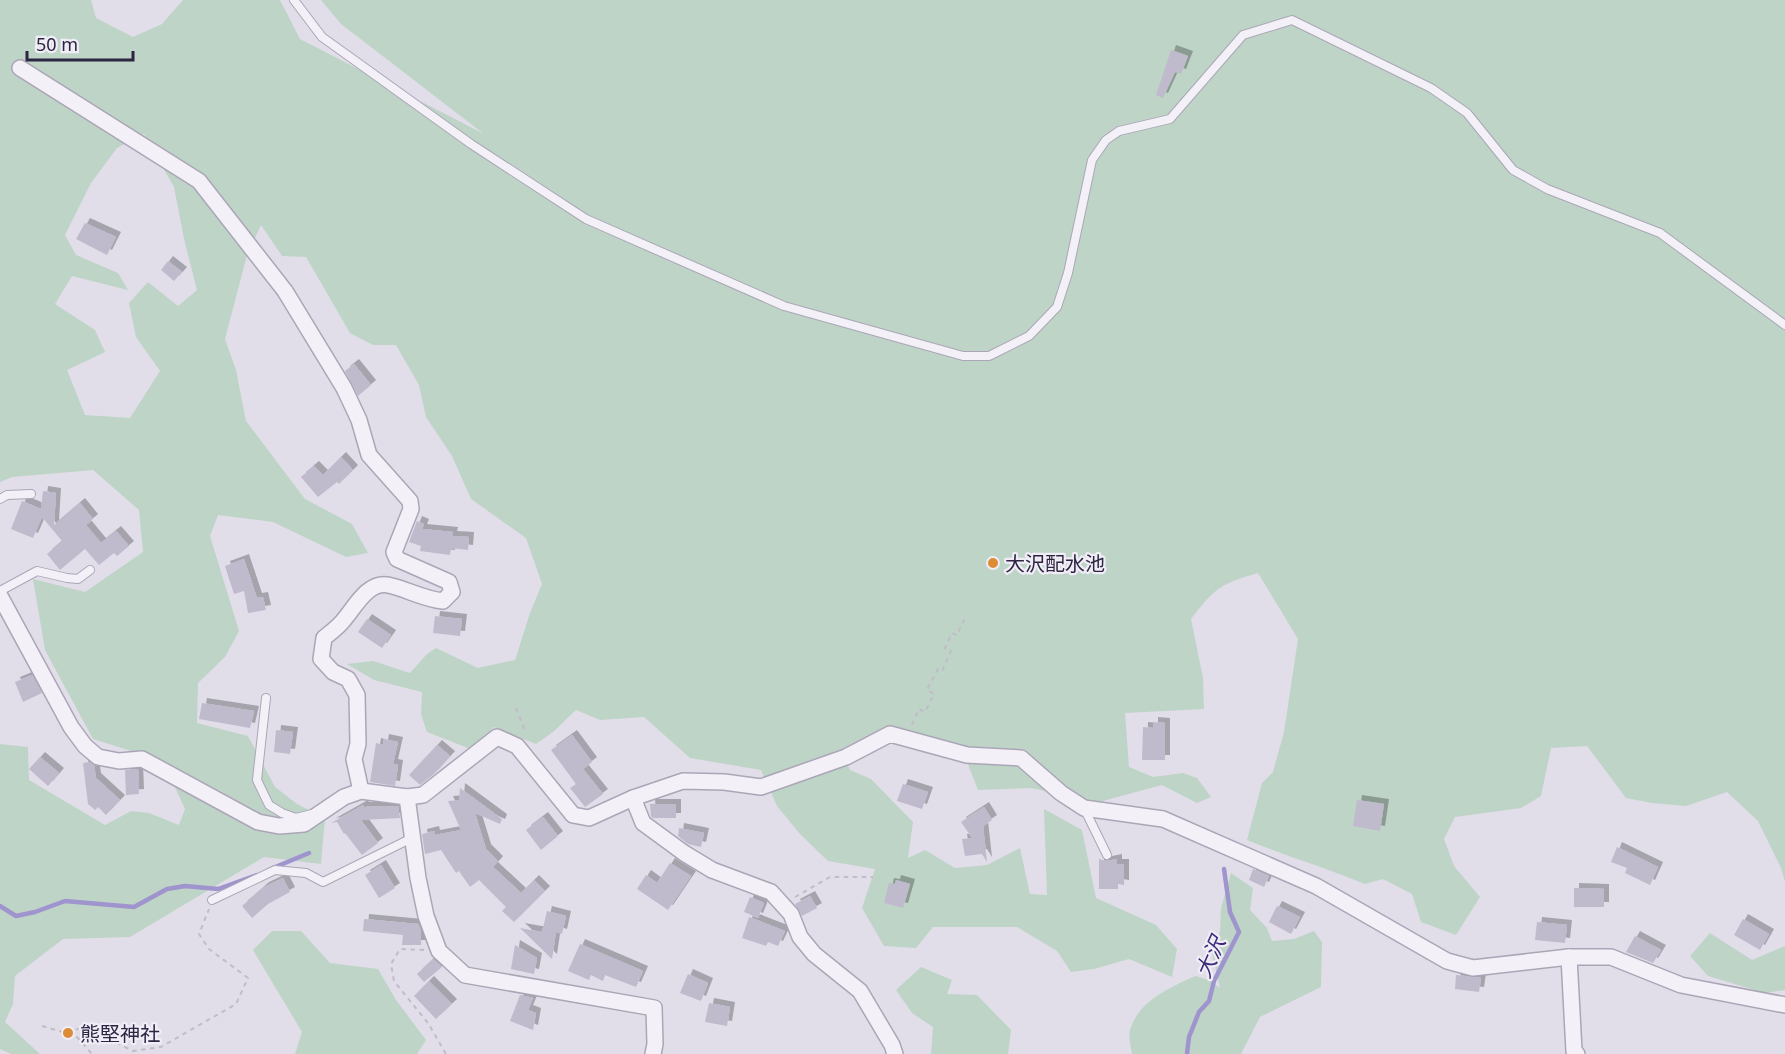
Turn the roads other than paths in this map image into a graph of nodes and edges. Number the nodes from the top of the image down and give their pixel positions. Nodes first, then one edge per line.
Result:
1 (294, 0) edge
2 (20, 68) dead end
3 (1785, 325) edge
4 (31, 494) dead end
5 (0, 499) edge
6 (90, 570) dead end
7 (0, 591) edge
8 (0, 596) edge
9 (266, 698) dead end
10 (361, 791) junction
11 (407, 796) junction
12 (633, 798) junction
13 (1084, 808) junction
14 (323, 811) junction
15 (412, 838) junction
16 (1107, 855) dead end
17 (212, 900) road end
18 (1569, 957) junction
19 (1785, 1005) edge
20 (653, 1054) edge
21 (895, 1054) edge
22 (1577, 1054) edge

1 - 3 lane
2 - 10 street
4 - 5 lane
6 - 7 lane
8 - 14 street
9 - 14 lane
10 - 11 street
10 - 14 street
11 - 12 street
11 - 15 street
12 - 13 street
12 - 21 street
13 - 16 lane
13 - 18 street
15 - 17 lane
15 - 20 street
18 - 19 street
18 - 22 street

